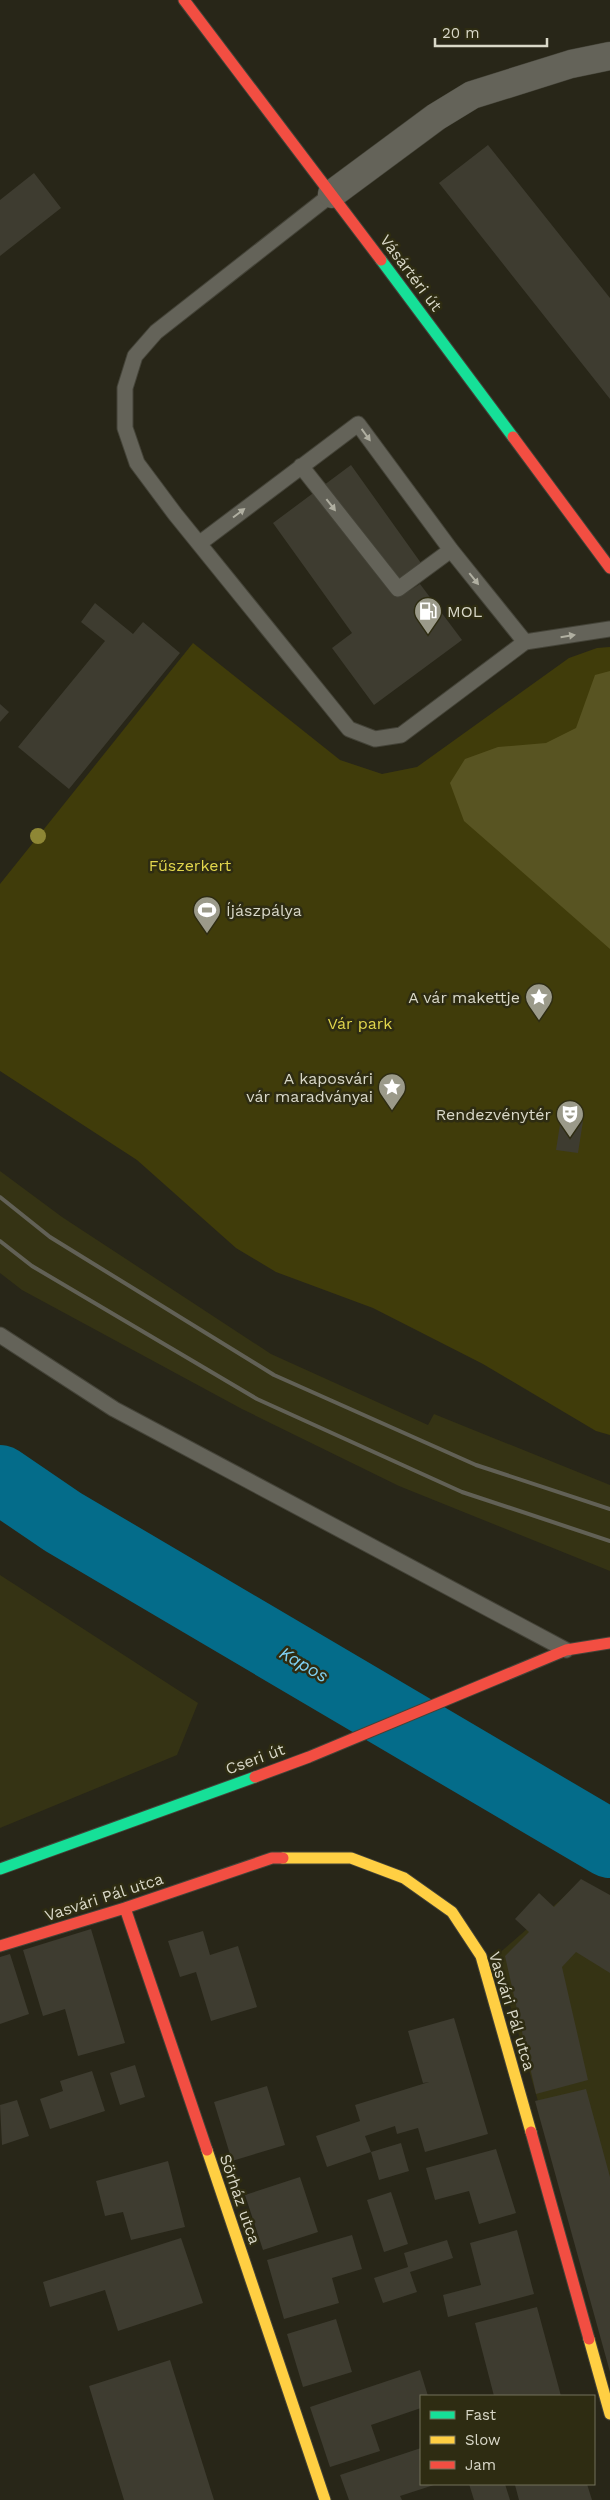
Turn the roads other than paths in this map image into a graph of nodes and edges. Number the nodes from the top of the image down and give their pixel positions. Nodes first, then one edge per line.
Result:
1 (184, 0) edge
2 (610, 56) edge
3 (332, 194) junction
4 (301, 466) junction
5 (200, 543) junction
6 (451, 550) junction
7 (610, 568) edge
8 (610, 629) edge
9 (525, 642) junction
10 (0, 1335) edge
11 (610, 1643) edge
12 (566, 1650) junction
13 (0, 1869) edge
14 (125, 1908) junction
15 (0, 1946) edge
16 (610, 2414) edge
17 (324, 2500) edge

1 - 3 street, Vásártéri út
2 - 3 street
3 - 5 lane
3 - 7 street, Vásártéri út
5 -> 4 lane
4 -> 6 lane
4 -> 6 lane
5 - 9 lane
6 -> 9 lane
9 -> 8 lane
10 - 12 lane
11 - 12 street, Cseri út
12 - 13 street, Cseri út
14 - 15 street, Vasvári Pál utca
14 - 16 street, Vasvári Pál utca
14 - 17 street, Sörház utca

